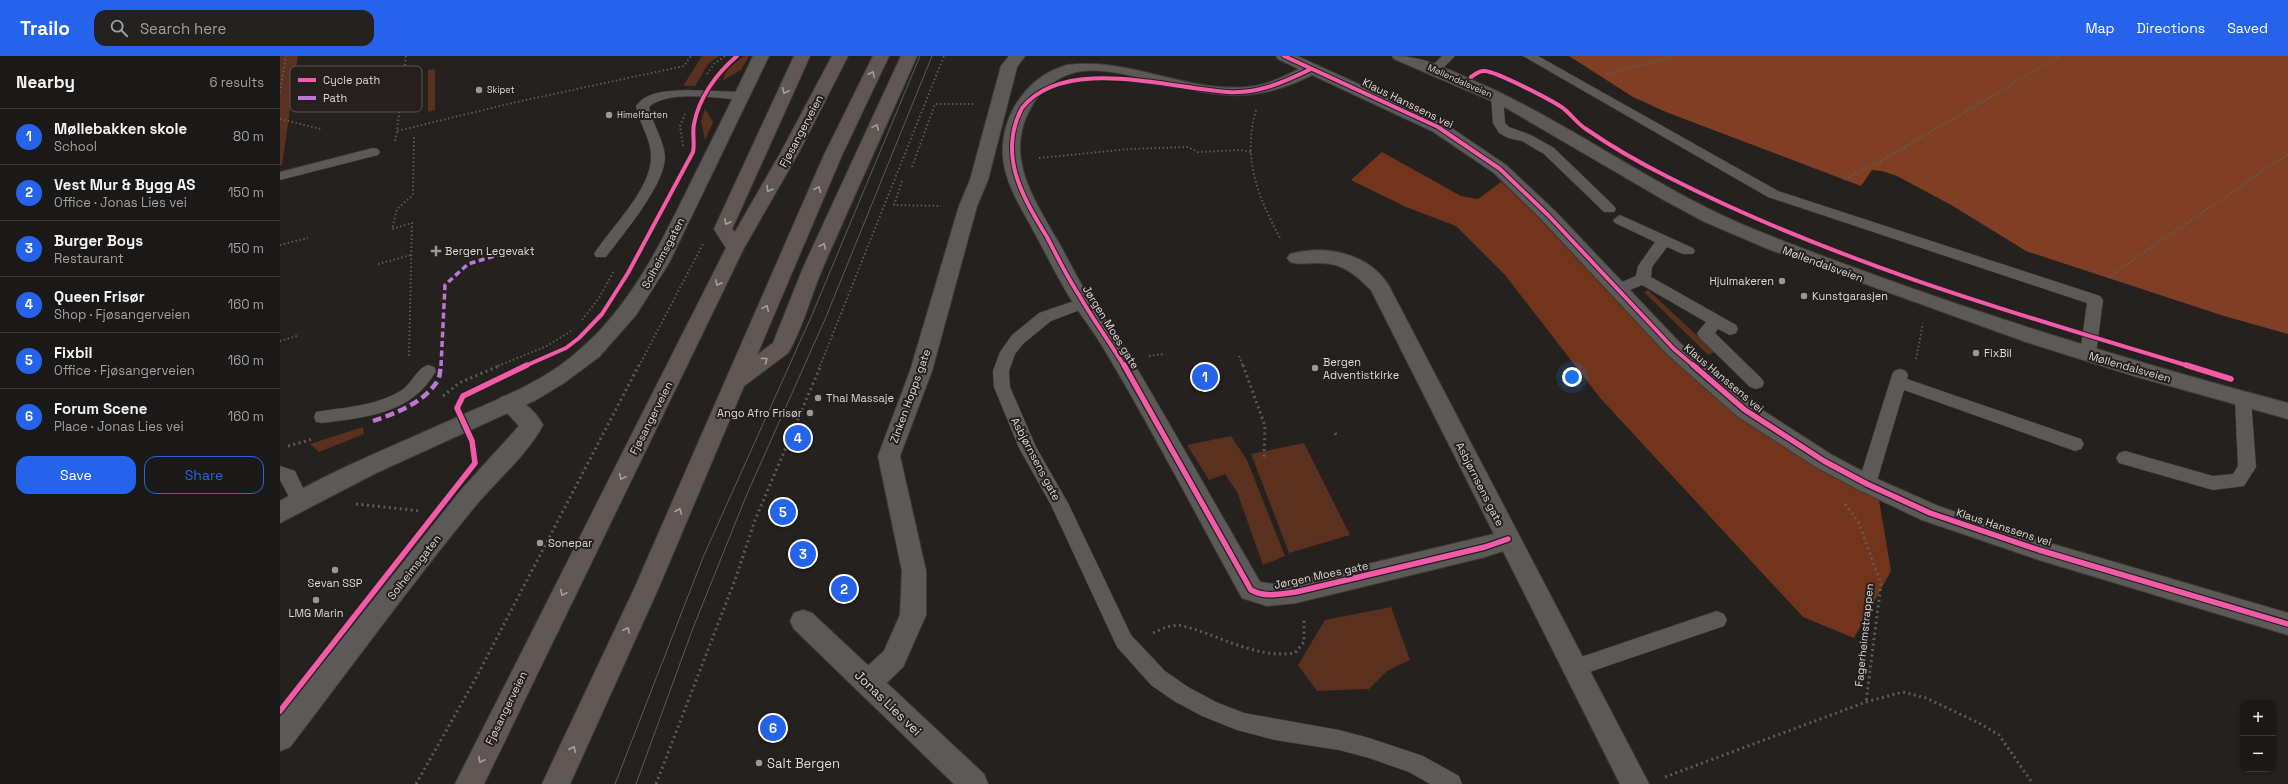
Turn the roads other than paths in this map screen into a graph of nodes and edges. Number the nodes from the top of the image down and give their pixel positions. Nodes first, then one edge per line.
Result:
1 (761, 56) edge
2 (802, 56) edge
3 (840, 56) edge
4 (881, 56) edge
5 (909, 56) edge
6 (1017, 56) edge
7 (1284, 56) edge
8 (1400, 56) edge
9 (1449, 56) edge
10 (1529, 56) edge
11 (1112, 62) edge
12 (1311, 69) junction
13 (1435, 69) junction
14 (741, 96) junction
15 (1497, 97) junction
16 (373, 152) dead end
17 (280, 176) edge
18 (1609, 209) dead end
19 (1620, 220) dead end
20 (1664, 240) junction
21 (736, 248) junction
22 (1688, 251) dead end
23 (601, 254) dead end
24 (1297, 258) dead end
25 (1643, 279) junction
26 (1617, 290) junction
27 (1083, 303) junction
28 (2088, 354) junction
29 (428, 371) dead end
30 (734, 383) junction
31 (1756, 383) dead end
32 (2243, 399) junction
33 (510, 403) junction
34 (2288, 411) edge
35 (322, 417) dead end
36 (2075, 444) dead end
37 (2125, 458) dead end
38 (280, 472) edge
39 (1867, 484) junction
40 (300, 501) junction
41 (280, 514) edge
42 (1508, 539) junction
43 (1717, 620) dead end
44 (803, 621) dead end
45 (2288, 624) edge
46 (1575, 668) junction
47 (868, 684) junction
48 (280, 738) edge
49 (468, 784) edge
50 (556, 784) edge
51 (974, 784) edge
52 (1451, 784) edge
53 (1635, 784) edge

1 - 14 street, Solheimsgaten
2 -> 21 highway
3 -> 21 highway, Fjøsangerveien
30 -> 4 highway
30 -> 5 highway
6 - 47 street, Zinken Hopps gate
7 - 12 street, Klaus Hanssens vei
8 - 13 street, Møllendalsveien
9 - 13 lane
10 - 28 lane
11 - 12 street, Jørgen Moes gate
11 - 27 street, Jørgen Moes gate
12 - 26 street, Klaus Hanssens vei
13 - 15 street, Møllendalsveien
14 - 23 lane
14 - 33 street, Solheimsgaten
15 - 18 lane, Møllendalsveien
15 - 28 street, Møllendalsveien
16 - 17 lane
19 - 20 lane
20 - 22 lane
20 - 25 lane
21 -> 49 highway, Fjøsangerveien
24 - 42 street, Asbjørnsens gate
25 - 26 lane
25 - 31 lane
26 - 39 street, Klaus Hanssens vei
27 - 42 street, Jørgen Moes gate
27 - 52 lane, Asbjørnsens gate
28 - 32 street, Møllendalsveien
29 - 35 lane
50 -> 30 highway
32 - 34 street, Møllendalsveien
32 - 37 lane
33 - 40 street, Solheimsgaten
33 - 48 street, Solheimsgaten
36 - 39 lane
38 - 40 lane
39 - 45 street, Klaus Hanssens vei
40 - 41 street, Solheimsgaten
42 - 46 street, Asbjørnsens gate
43 - 46 lane
44 - 47 street, Jonas Lies vei
46 - 53 street, Asbjørnsens gate
47 - 51 street, Jonas Lies vei

